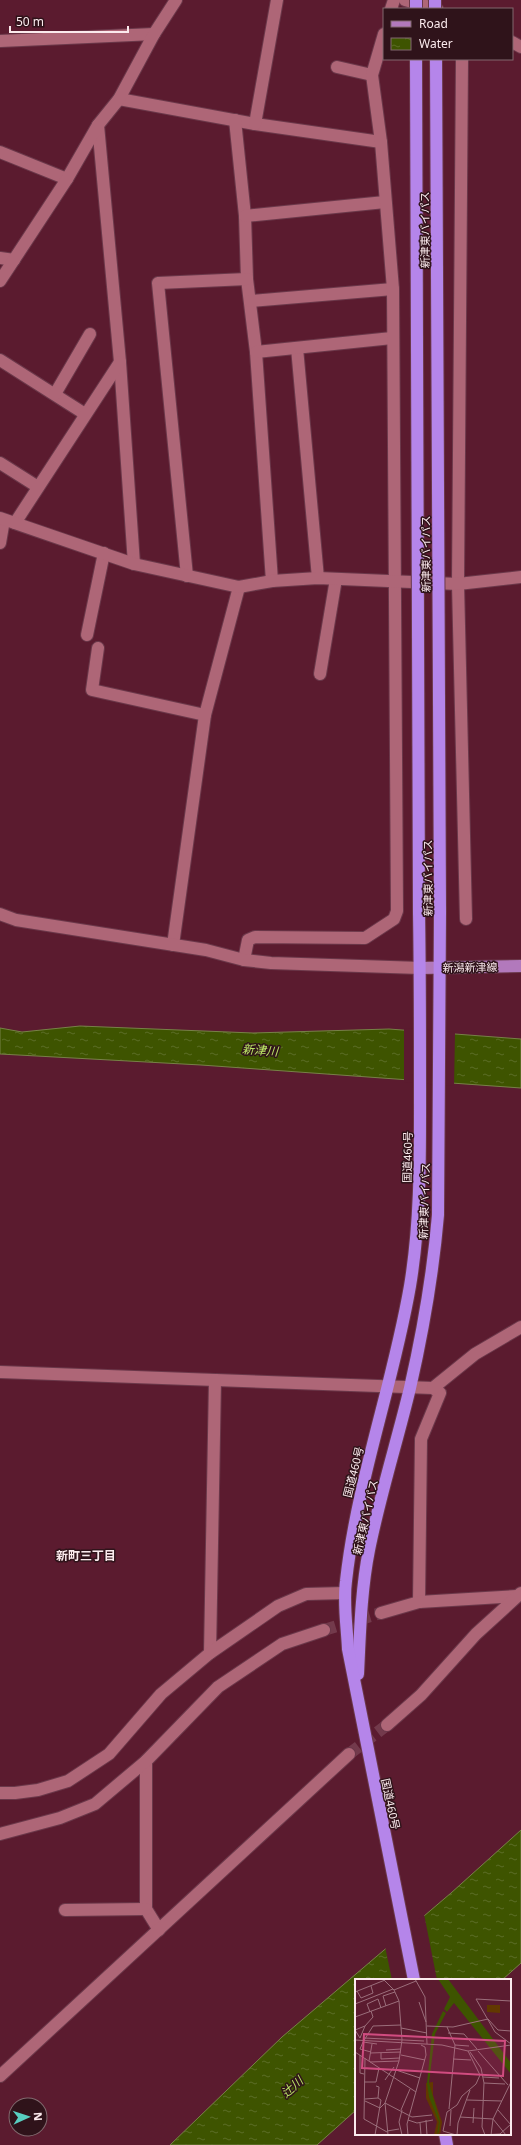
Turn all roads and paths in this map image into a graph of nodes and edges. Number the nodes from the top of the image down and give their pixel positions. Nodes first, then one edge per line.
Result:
1 (176, 0) edge
2 (277, 0) edge
3 (405, 0) edge
4 (433, 8) edge
5 (154, 34) junction
6 (383, 37) edge
7 (0, 41) edge
8 (416, 60) edge
9 (436, 60) edge
10 (462, 60) edge
11 (337, 67) dead end
12 (372, 75) junction
13 (119, 99) junction
14 (235, 120) junction
15 (255, 124) junction
16 (98, 125) junction
17 (381, 142) junction
18 (0, 152) edge
19 (67, 180) junction
20 (385, 202) junction
21 (244, 216) junction
22 (0, 258) edge
23 (14, 260) junction
24 (247, 279) junction
25 (0, 282) edge
26 (393, 289) junction
27 (250, 300) junction
28 (90, 334) dead end
29 (392, 338) junction
30 (297, 348) junction
31 (256, 352) junction
32 (0, 360) edge
33 (120, 362) junction
34 (55, 394) junction
35 (85, 414) junction
36 (0, 463) edge
37 (38, 487) junction
38 (6, 520) edge
39 (0, 543) edge
40 (104, 553) junction
41 (134, 564) junction
42 (187, 576) junction
43 (318, 578) junction
44 (521, 578) edge
45 (336, 579) junction
46 (272, 581) junction
47 (395, 582) junction
48 (458, 584) junction
49 (239, 587) junction
50 (87, 636) dead end
51 (98, 648) dead end
52 (320, 674) dead end
53 (205, 715) junction
54 (0, 914) edge
55 (466, 919) dead end
56 (173, 944) junction
57 (244, 960) junction
58 (521, 966) edge
59 (441, 967) junction
60 (420, 968) junction
61 (521, 1327) edge
62 (0, 1372) edge
63 (215, 1380) junction
64 (389, 1386) junction
65 (410, 1387) junction
66 (433, 1388) junction
67 (345, 1593) junction
68 (519, 1595) edge
69 (419, 1602) junction
70 (381, 1613) tunnel mouth
71 (324, 1630) tunnel mouth
72 (210, 1653) junction
73 (357, 1689) junction
74 (387, 1725) tunnel mouth
75 (349, 1754) tunnel mouth
76 (146, 1761) junction
77 (0, 1793) edge
78 (0, 1834) edge
79 (146, 1909) junction
80 (65, 1910) dead end
81 (159, 1930) junction
82 (414, 1979) edge
83 (0, 2076) edge
84 (445, 2135) edge
85 (447, 2145) edge

1 - 5 street
2 - 15 street
3 - 4 street
5 - 7 street
5 - 13 street
6 - 12 street
8 - 60 highway, 新津東バイパス, bridge
9 - 59 highway, 新津東バイパス, bridge
10 - 48 street
11 - 12 street
12 - 17 street
13 - 14 street
13 - 16 street
14 - 15 street
14 - 21 street
15 - 17 street
16 - 19 street
16 - 33 street
17 - 20 street
18 - 19 street
19 - 23 street
20 - 21 street
20 - 26 street
21 - 24 street
22 - 23 street
23 - 25 street
24 - 27 street
24 - 42 street
26 - 27 street
26 - 29 street
27 - 31 street
28 - 34 street
29 - 30 street
29 - 47 street
30 - 31 street
30 - 43 street
31 - 46 street
32 - 34 street
33 - 35 street
33 - 41 street
34 - 35 street
35 - 37 street
36 - 37 street
37 - 38 street
38 - 39 street
38 - 40 street
40 - 41 street
40 - 50 street
41 - 42 street
42 - 49 street
43 - 45 street
43 - 46 street
44 - 48 street
45 - 47 street
45 - 52 street
46 - 49 street
47 - 48 street
47 - 57 street
48 - 55 street
49 - 53 street
51 - 53 street
53 - 56 street
54 - 56 street
56 - 57 street
57 - 60 street
58 - 59 main road, 新潟新津線
59 - 60 main road, 新潟新津線
59 - 65 highway, 新津東バイパス
60 - 64 highway, 国道460号
61 - 66 street
62 - 63 street
63 - 64 street
63 - 72 street
64 - 65 street
64 - 67 highway, 国道460号
65 - 66 street
65 - 73 highway, 新津東バイパス
66 - 69 street
67 - 72 street
67 - 73 highway, 国道460号
68 - 69 street
68 - 74 street
69 - 70 street
71 - 76 street
72 - 77 street
73 - 82 highway, 国道460号
75 - 81 street
76 - 78 street
76 - 79 street
79 - 80 street
79 - 81 street
81 - 83 street
84 - 85 highway

